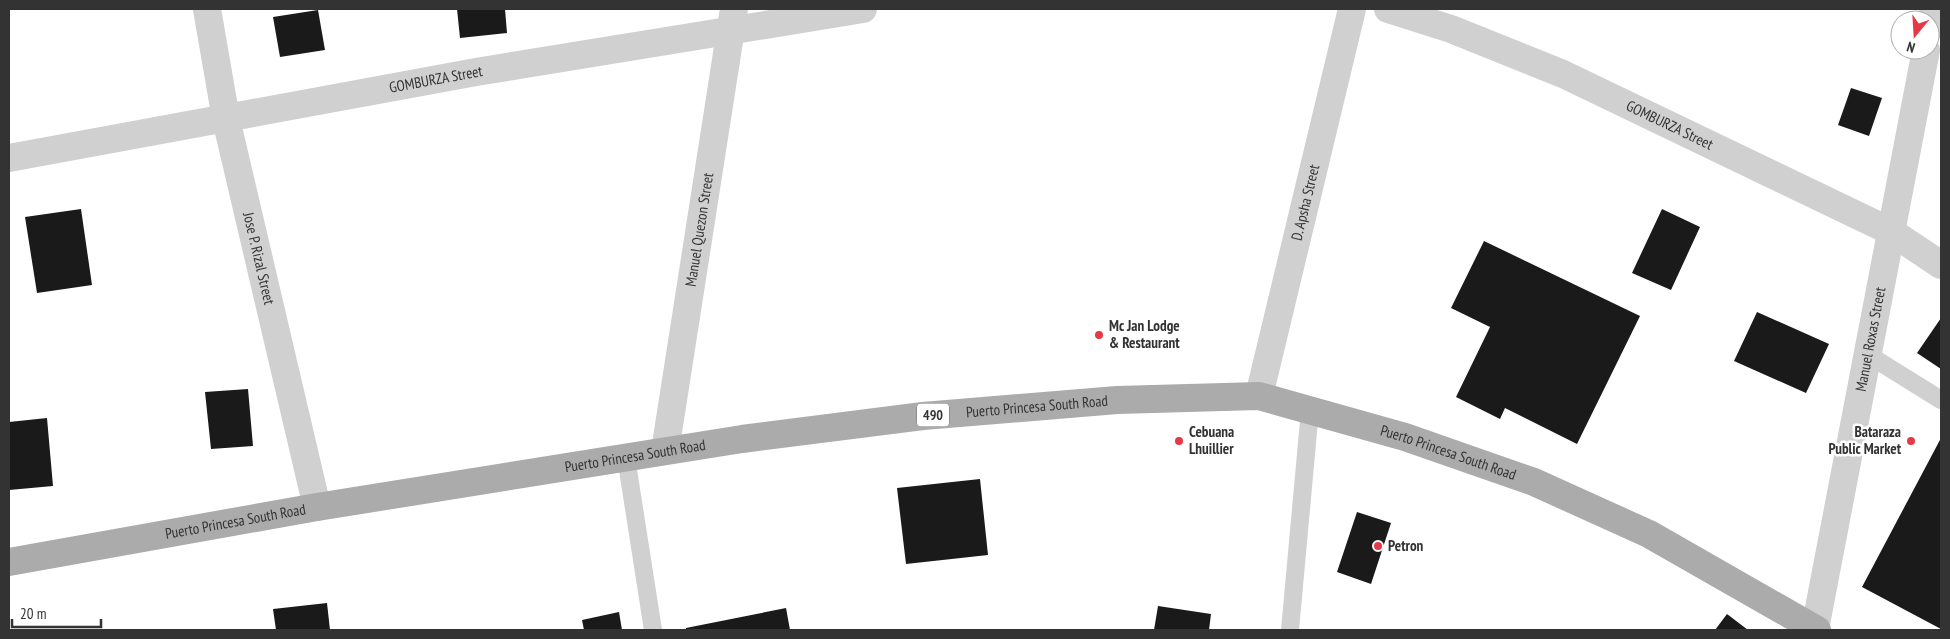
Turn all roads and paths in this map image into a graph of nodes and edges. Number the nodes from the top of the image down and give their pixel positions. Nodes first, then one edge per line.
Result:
1 (207, 9) edge
2 (863, 9) edge
3 (1352, 9) edge
4 (1388, 9) edge
5 (731, 21) edge
6 (1924, 60) edge
7 (226, 120) junction
8 (9, 158) edge
9 (1890, 231) junction
10 (1941, 266) edge
11 (1867, 354) junction
12 (1259, 396) junction
13 (1941, 400) edge
14 (1310, 410) junction
15 (665, 451) junction
16 (626, 457) junction
17 (317, 507) junction
18 (9, 562) edge
19 (1816, 629) edge
20 (653, 630) edge
21 (1290, 630) edge

1 - 7 street, Jose P. Rizal Street
2 - 5 street, GOMBURZA Street
3 - 12 street, D. Apsha Street
4 - 9 street, GOMBURZA Street
5 - 7 street, GOMBURZA Street
5 - 15 street, Manuel Quezon Street
6 - 9 street, Manuel Roxas Street
7 - 8 street, GOMBURZA Street
7 - 17 street, Jose P. Rizal Street
9 - 10 street, GOMBURZA Street
9 - 11 street, Manuel Roxas Street
11 - 13 lane
11 - 19 street, Manuel Roxas Street
12 - 14 main road, Puerto Princesa South Road / 490
12 - 15 main road, Puerto Princesa South Road / 490
14 - 19 main road, Puerto Princesa South Road / 490
14 - 21 lane
15 - 16 main road, Puerto Princesa South Road / 490
16 - 17 main road, Puerto Princesa South Road / 490
16 - 20 lane
17 - 18 main road, Puerto Princesa South Road / 490

